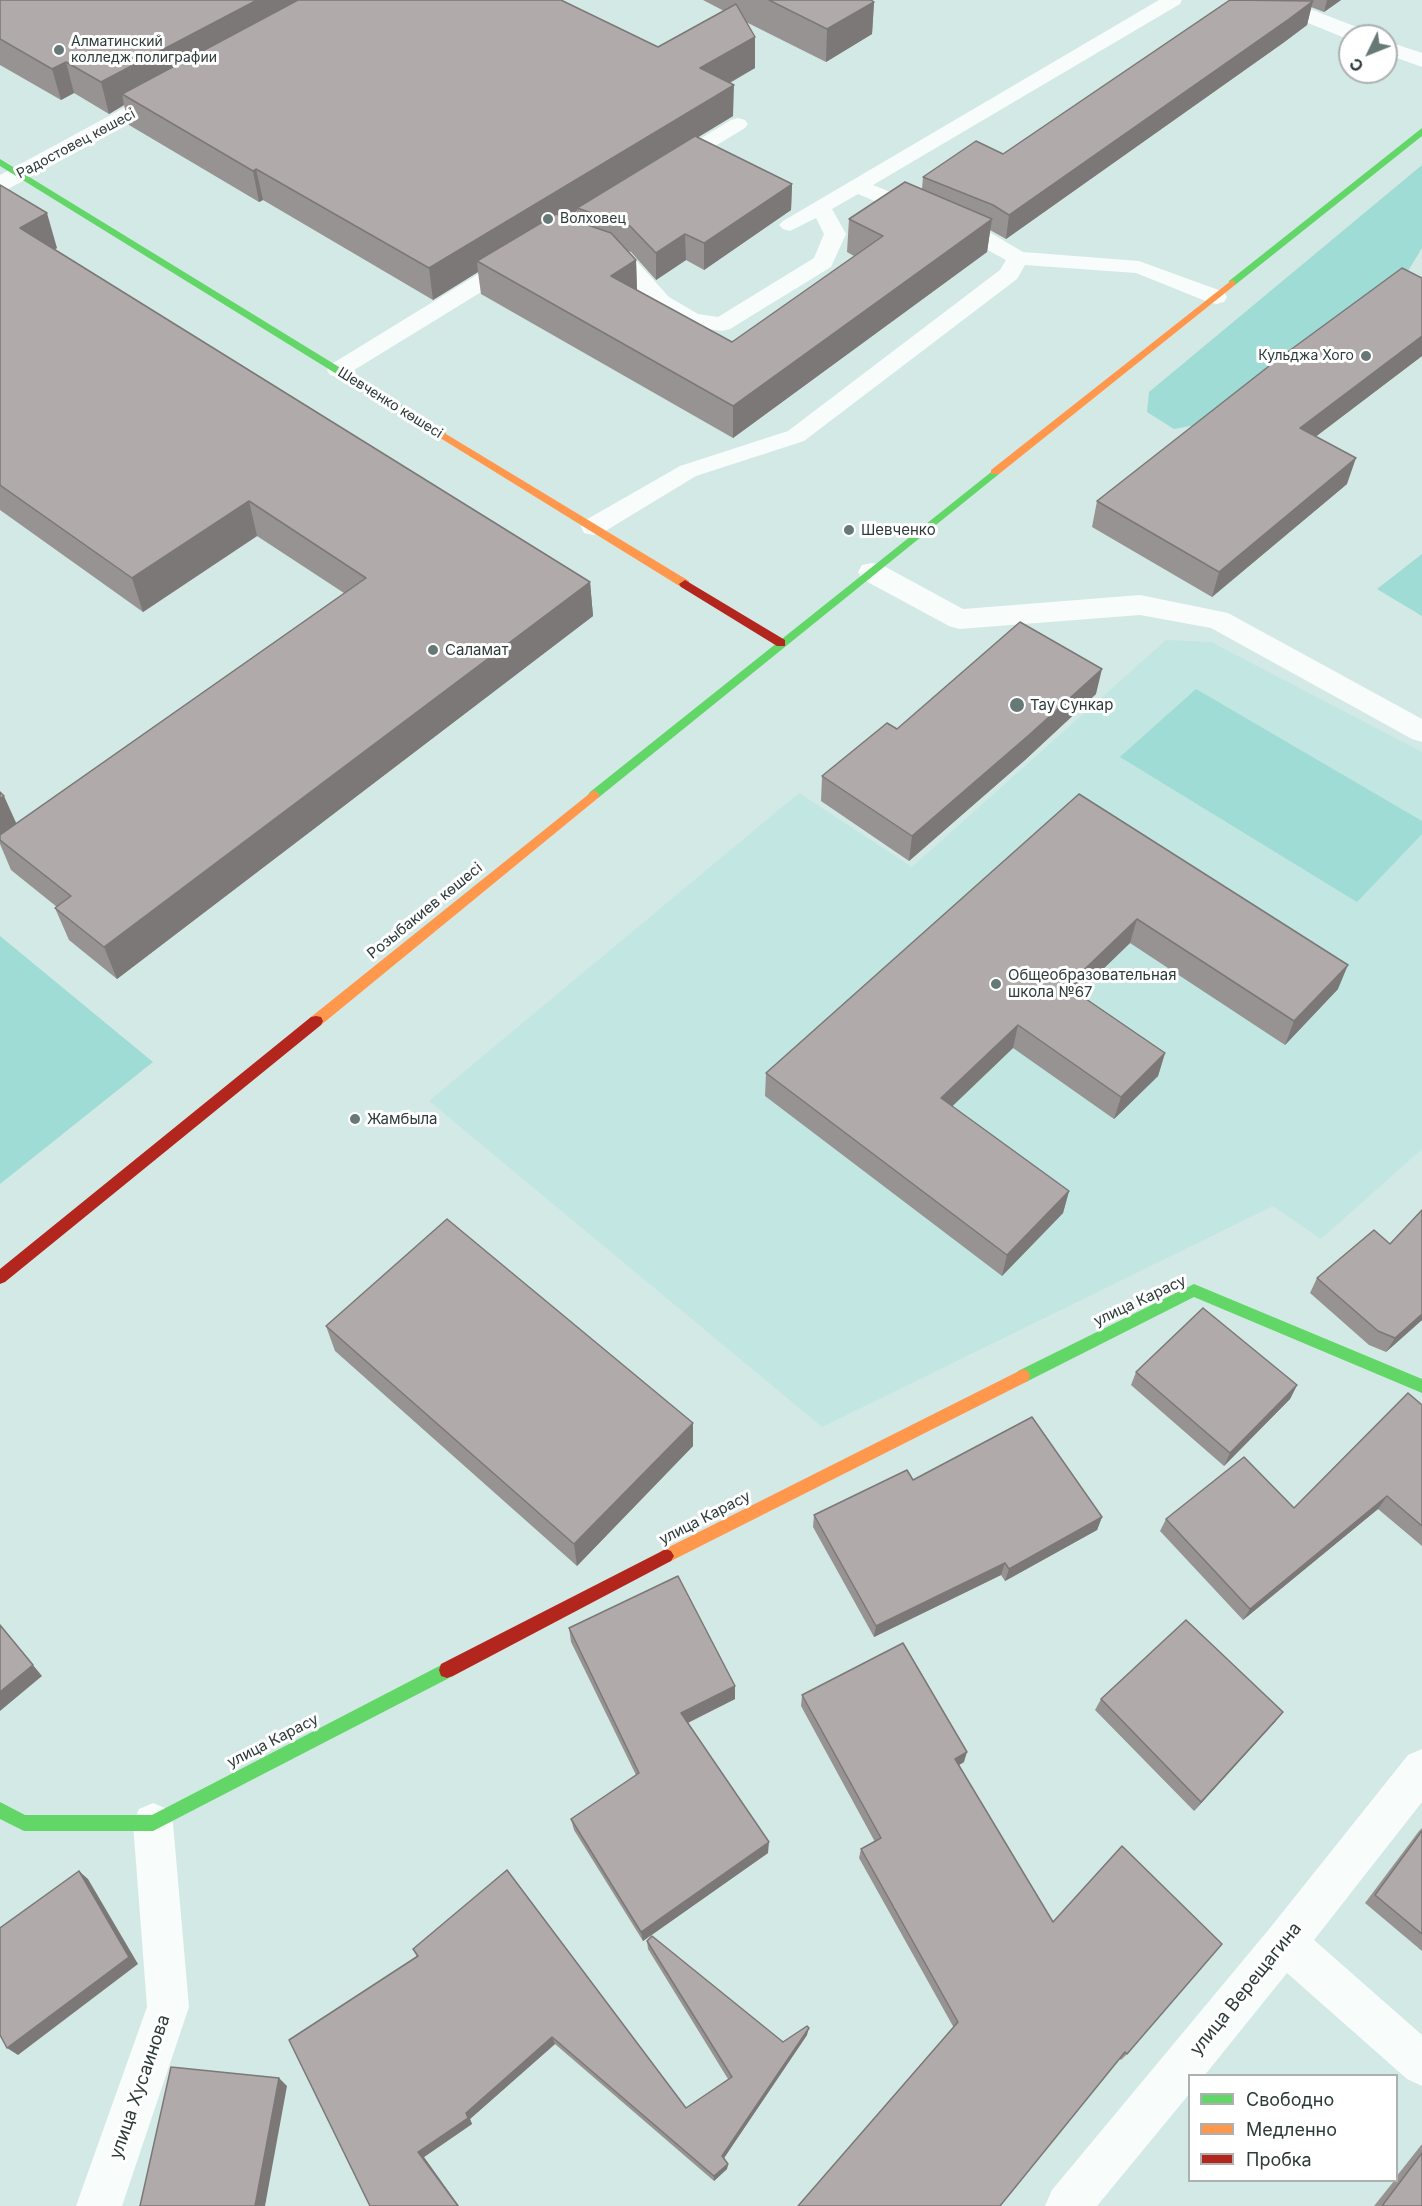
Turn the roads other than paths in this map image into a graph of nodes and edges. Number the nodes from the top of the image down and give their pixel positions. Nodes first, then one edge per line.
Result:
1 (1173, 0) edge
2 (1268, 0) edge
3 (1338, 28) edge
4 (1398, 52) edge
5 (1422, 61) edge
6 (185, 84) edge
7 (738, 124) dead end
8 (1422, 131) edge
9 (0, 162) edge
10 (20, 174) junction
11 (657, 174) edge
12 (0, 184) edge
13 (857, 186) junction
14 (821, 207) junction
15 (790, 225) dead end
16 (536, 248) edge
17 (589, 248) edge
18 (1018, 258) junction
19 (1216, 297) junction
20 (338, 370) junction
21 (592, 527) junction
22 (872, 572) junction
23 (781, 643) junction
24 (1422, 732) edge
25 (0, 1278) edge
26 (1422, 1386) edge
27 (1422, 1769) edge
28 (0, 1810) edge
29 (153, 1822) junction
30 (1285, 1943) junction
31 (1422, 2064) edge
32 (99, 2206) edge
33 (1068, 2206) edge

1 - 13 lane
2 - 3 street
4 - 5 street
6 - 10 street, Радостовец көшесі
7 - 11 lane
8 - 19 street, Розыбакиев көшесі
9 - 10 street, Шевченко көшесі
10 - 12 street, Радостовец көшесі
10 - 20 street, Шевченко көшесі
13 - 14 lane
13 - 18 lane
14 - 15 lane
14 - 17 lane
16 - 20 lane
18 - 19 lane
18 - 21 lane
19 - 22 street, Розыбакиев көшесі
20 - 21 street, Шевченко көшесі
21 - 23 street, Шевченко көшесі
22 - 23 street, Розыбакиев көшесі
22 - 24 street
23 - 25 street, Розыбакиев көшесі
26 - 29 street, улица Карасу
27 - 30 street, улица Верещагина
28 - 29 street, улица Карасу
29 - 32 street, улица Хусаинова
30 - 31 street
30 - 33 street, улица Верещагина

